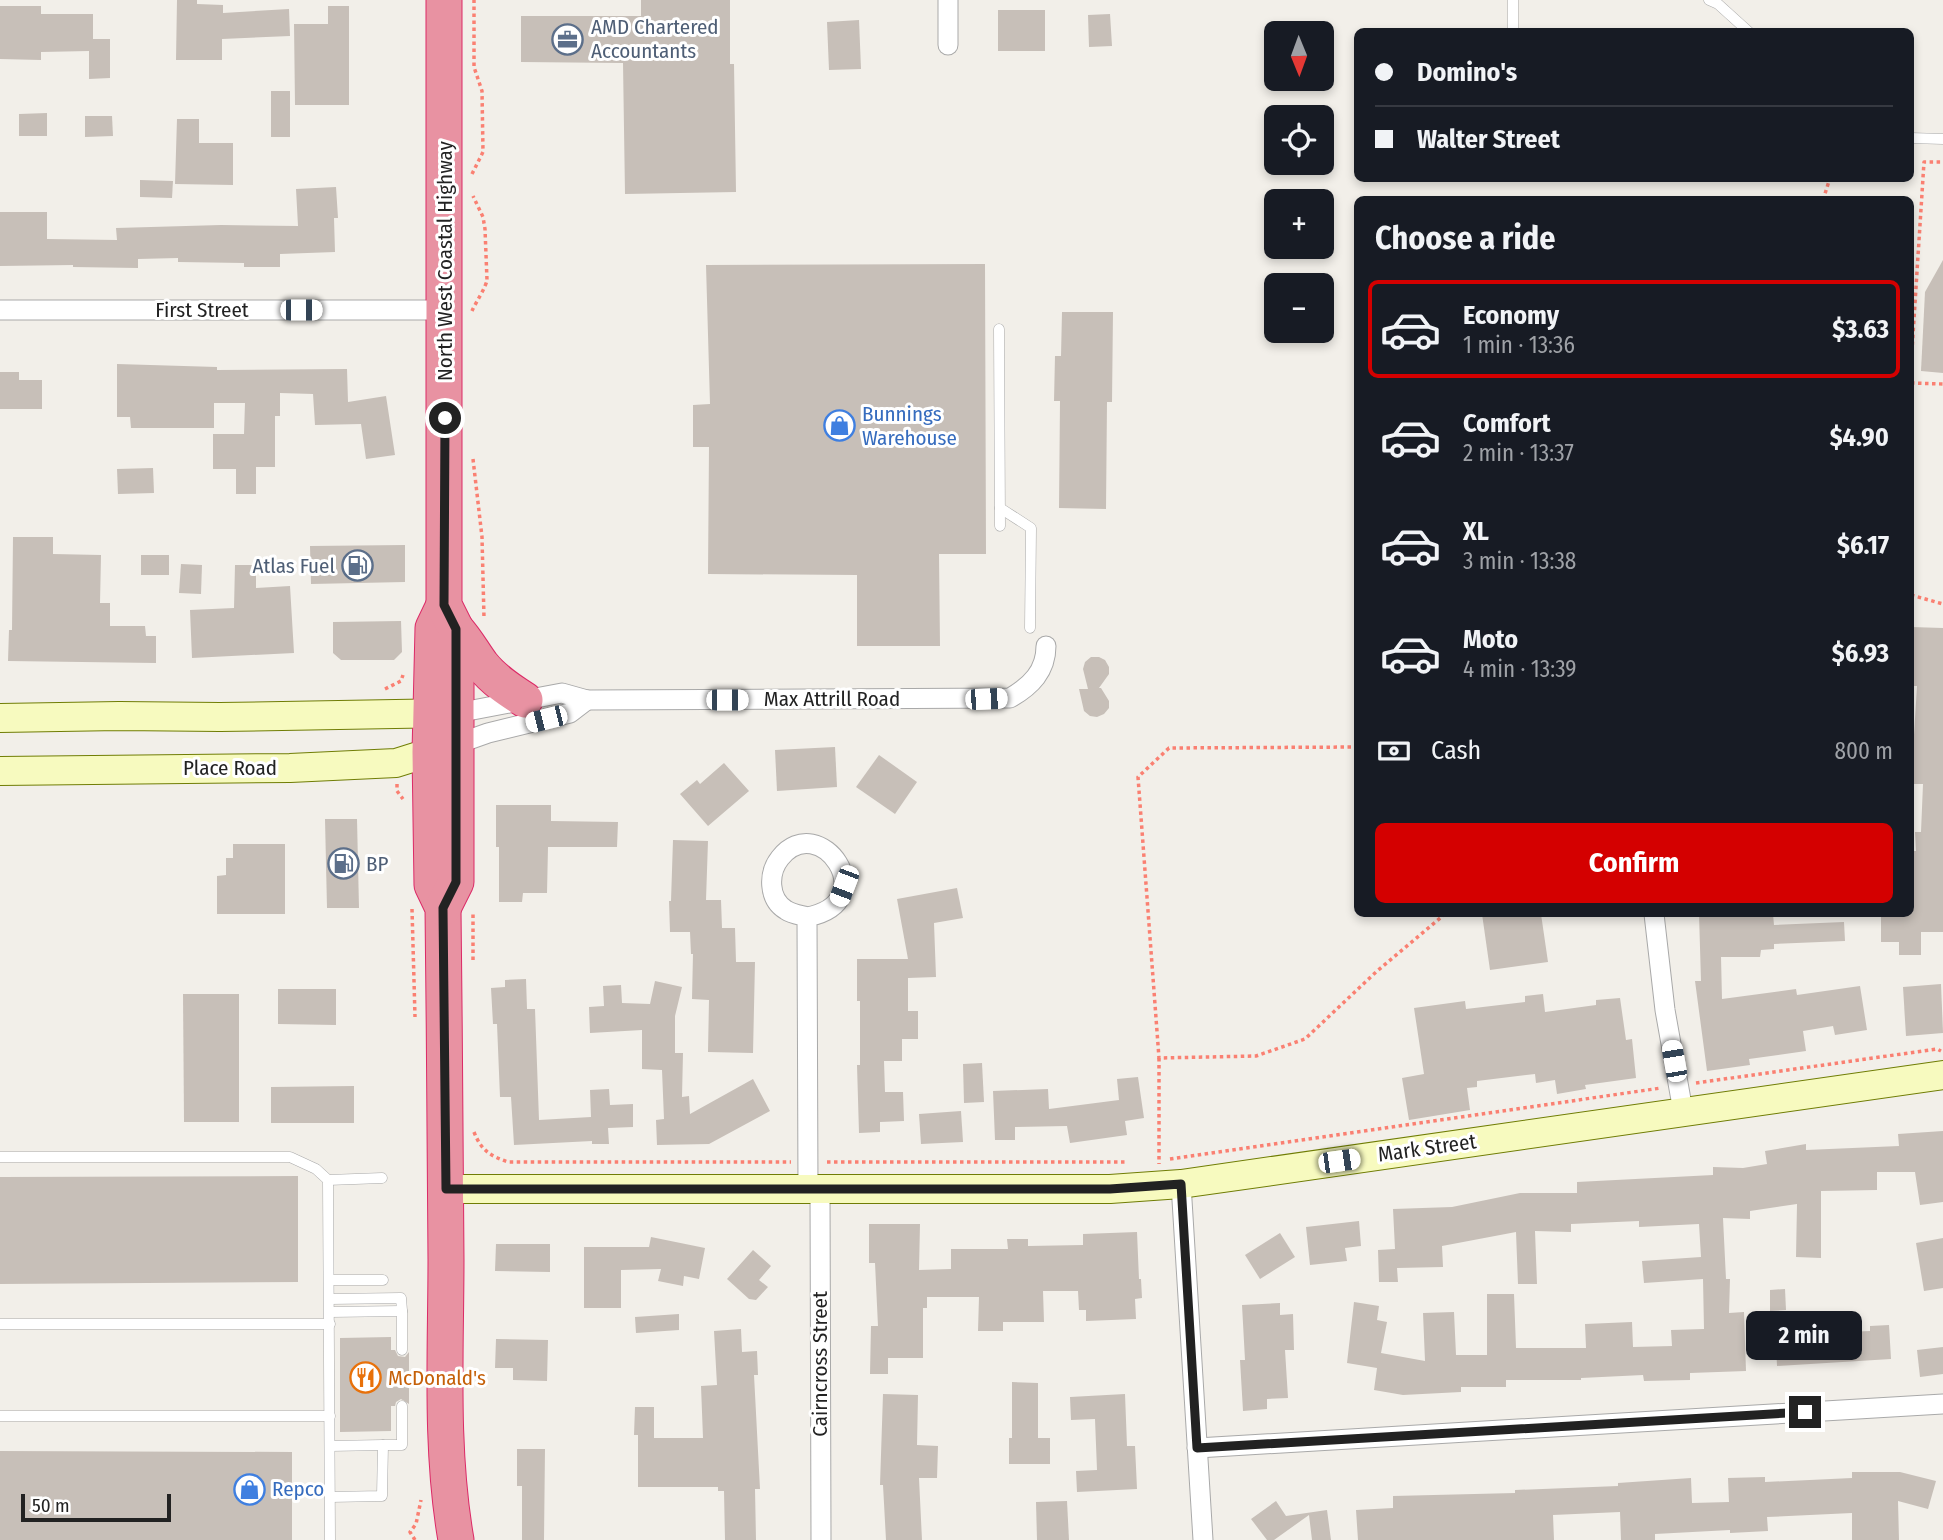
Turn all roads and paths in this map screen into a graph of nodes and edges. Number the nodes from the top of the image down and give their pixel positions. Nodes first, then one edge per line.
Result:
1 (444, 0) edge
2 (474, 0) edge
3 (947, 0) edge
4 (1513, 0) edge
5 (1709, 0) edge
6 (1513, 28) edge
7 (1745, 28) edge
8 (948, 45) dead end
9 (1914, 138) edge
10 (1943, 139) edge
11 (1943, 162) edge
12 (471, 183) dead end
13 (471, 190) dead end
14 (0, 310) edge
15 (459, 312) junction
16 (1914, 319) edge
17 (999, 328) dead end
18 (1914, 383) edge
19 (1943, 384) edge
20 (473, 454) dead end
21 (1000, 508) junction
22 (1000, 526) dead end
23 (1914, 596) edge
24 (1943, 604) edge
25 (462, 619) junction
26 (1030, 628) dead end
27 (1046, 644) dead end
28 (407, 671) dead end
29 (384, 690) dead end
30 (525, 700) junction
31 (587, 700) junction
32 (0, 718) edge
33 (443, 730) junction
34 (1354, 747) edge
35 (0, 771) edge
36 (458, 909) junction
37 (807, 917) dead end
38 (1441, 917) edge
39 (1654, 917) edge
40 (473, 964) dead end
41 (1943, 1052) edge
42 (1159, 1058) junction
43 (1943, 1075) edge
44 (1700, 1083) dead end
45 (1653, 1090) dead end
46 (1683, 1111) junction
47 (473, 1129) dead end
48 (0, 1157) edge
49 (788, 1162) dead end
50 (1135, 1162) dead end
51 (1162, 1173) junction
52 (382, 1178) dead end
53 (328, 1180) junction
54 (817, 1180) junction
55 (446, 1189) junction
56 (330, 1280) junction
57 (383, 1280) dead end
58 (330, 1299) junction
59 (402, 1311) junction
60 (330, 1312) junction
61 (0, 1324) edge
62 (330, 1324) junction
63 (402, 1350) dead end
64 (1943, 1404) edge
65 (402, 1406) dead end
66 (0, 1416) edge
67 (330, 1416) junction
68 (383, 1445) junction
69 (330, 1446) junction
70 (1197, 1448) junction
71 (330, 1497) junction
72 (330, 1540) edge
73 (456, 1540) edge
74 (821, 1540) edge
75 (1203, 1540) edge

1 - 15 highway, North West Coastal Highway
2 - 12 path
3 - 8 street
4 - 6 lane
5 - 7 lane
9 - 10 lane
11 - 16 path
13 - 15 path
14 - 15 street, First Street
15 - 25 highway, North West Coastal Highway
17 - 21 lane
18 - 19 path
20 - 25 path
21 - 22 lane
21 - 26 lane
23 - 24 path
25 - 30 highway
25 - 33 highway, North West Coastal Highway
27 - 31 street, Max Attrill Road
28 - 29 path
30 - 31 street, Max Attrill Road
30 - 33 street, Max Attrill Road
31 - 33 street, Max Attrill Road
32 - 33 street
33 - 35 street, Place Road
33 - 36 highway, North West Coastal Highway
34 - 42 path
36 - 40 path
36 - 55 highway, North West Coastal Highway
37 - 54 street, Cairncross Street
38 - 42 path
39 - 46 street
41 - 44 path
42 - 51 path
43 - 46 street, Mark Street
45 - 51 path
46 - 51 street, Mark Street
47 - 49 path
48 - 53 lane
50 - 54 path
51 - 54 street, Mark Street
51 - 70 street
52 - 53 lane
53 - 56 lane
54 - 55 street, Mark Street
54 - 74 street, Cairncross Street
55 - 73 highway, North West Coastal Highway
56 - 57 lane
56 - 58 lane
58 - 59 lane
58 - 60 lane
59 - 60 lane
59 - 63 lane
60 - 62 lane
61 - 62 lane
62 - 67 lane
64 - 70 street
65 - 68 lane
66 - 67 lane
67 - 69 lane
68 - 69 lane
68 - 71 lane
69 - 71 lane
70 - 75 street
71 - 72 lane

